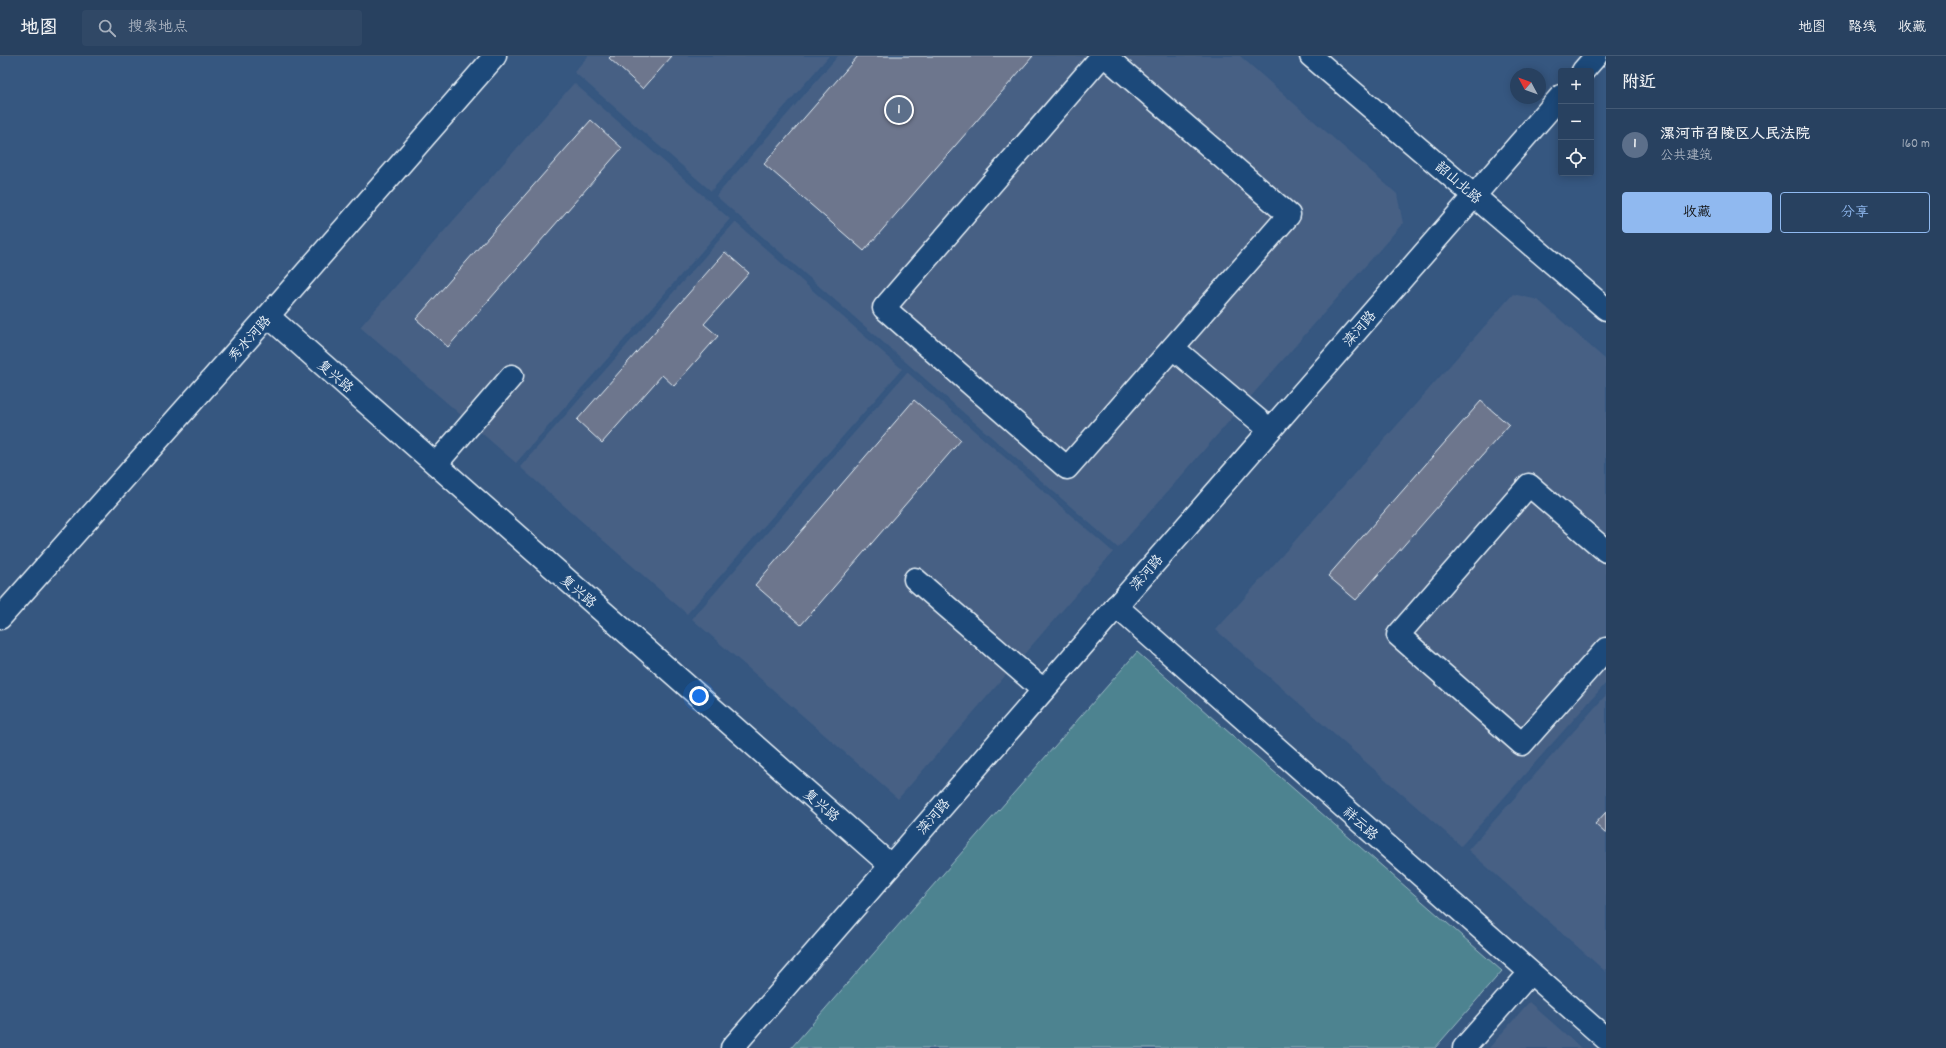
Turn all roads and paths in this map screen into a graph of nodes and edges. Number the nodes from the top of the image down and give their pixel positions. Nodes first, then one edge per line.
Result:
1 (495, 56) edge
2 (1103, 56) edge
3 (1311, 56) edge
4 (1596, 56) edge
5 (1586, 68) edge
6 (1558, 99) edge
7 (1475, 196) junction
8 (1606, 309) edge
9 (268, 316) junction
10 (1173, 348) junction
11 (512, 376) dead end
12 (1270, 430) junction
13 (436, 464) junction
14 (1606, 551) edge
15 (915, 579) dead end
16 (1116, 606) junction
17 (0, 618) edge
18 (1606, 649) edge
19 (1043, 690) junction
20 (890, 865) junction
21 (1530, 973) junction
22 (1606, 1039) edge
23 (732, 1048) edge
24 (1464, 1048) edge

1 - 9 street, 秀水河路
2 - 10 street
2 - 10 street
3 - 7 street, 韶山北路
4 - 5 street
6 - 7 street, 滦河路
7 - 8 street, 韶山北路
7 - 12 street, 滦河路
9 - 13 street, 复兴路
9 - 17 street, 秀水河路
10 - 12 street
11 - 13 street
12 - 16 street, 滦河路
13 - 20 street, 复兴路
14 - 18 street
15 - 19 street
16 - 19 street, 滦河路
16 - 21 street, 祥云路
19 - 20 street, 滦河路
20 - 23 street, 滦河路
21 - 22 street, 祥云路
21 - 24 street

